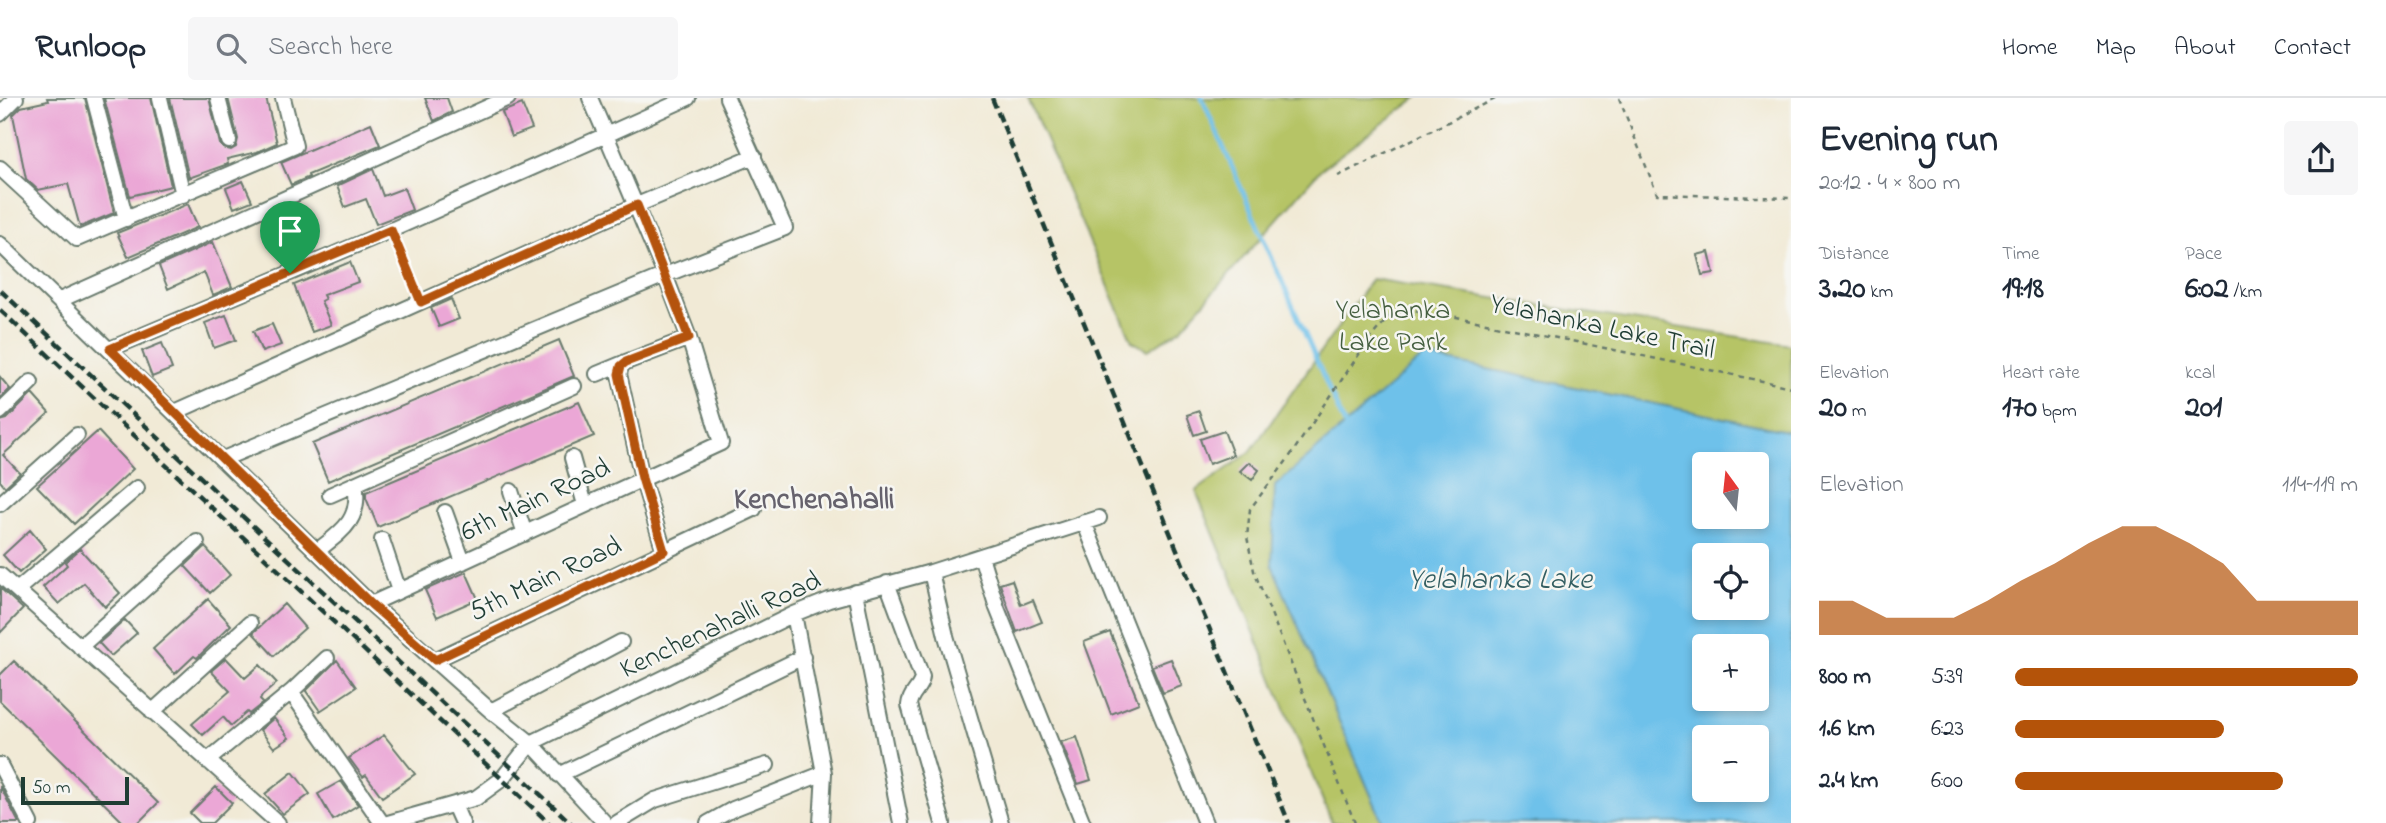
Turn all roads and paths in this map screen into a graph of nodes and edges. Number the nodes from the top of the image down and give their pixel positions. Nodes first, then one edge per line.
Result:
1 (16, 98) edge
2 (94, 98) edge
3 (160, 98) edge
4 (218, 98) edge
5 (283, 98) edge
6 (508, 98) edge
7 (590, 98) edge
8 (688, 98) edge
9 (727, 98) edge
10 (1497, 98) edge
11 (1619, 98) edge
12 (0, 114) edge
13 (606, 135) junction
14 (229, 141) dead end
15 (754, 156) junction
16 (0, 168) edge
17 (1338, 176) dead end
18 (183, 195) junction
19 (1791, 198) edge
20 (637, 205) junction
21 (126, 219) junction
22 (391, 230) junction
23 (0, 244) edge
24 (665, 275) junction
25 (60, 300) junction
26 (421, 302) junction
27 (689, 338) junction
28 (110, 349) junction
29 (626, 362) junction
30 (597, 374) dead end
31 (31, 382) dead end
32 (574, 386) dead end
33 (1791, 387) edge
34 (0, 412) edge
35 (175, 412) junction
36 (77, 435) dead end
37 (572, 458) dead end
38 (223, 460) junction
39 (642, 478) junction
40 (355, 484) junction
41 (137, 488) dead end
42 (511, 491) dead end
43 (330, 495) dead end
44 (0, 504) edge
45 (585, 505) junction
46 (754, 509) dead end
47 (445, 512) dead end
48 (1099, 518) dead end
49 (1084, 522) junction
50 (525, 534) junction
51 (382, 540) dead end
52 (197, 542) dead end
53 (317, 551) junction
54 (664, 551) junction
55 (981, 556) junction
56 (463, 562) junction
57 (931, 572) junction
58 (0, 575) edge
59 (887, 583) junction
60 (16, 590) junction
61 (399, 591) junction
62 (855, 592) junction
63 (371, 604) junction
64 (794, 614) junction
65 (250, 623) dead end
66 (621, 642) dead end
67 (80, 647) junction
68 (803, 657) junction
69 (327, 658) dead end
70 (435, 660) junction
71 (290, 692) junction
72 (491, 711) junction
73 (152, 712) junction
74 (531, 743) junction
75 (207, 761) junction
76 (0, 765) edge
77 (767, 765) dead end
78 (824, 773) junction
79 (559, 775) junction
80 (454, 805) junction
81 (30, 823) edge
82 (278, 823) edge
83 (382, 823) edge
84 (388, 823) edge
85 (462, 823) edge
86 (605, 823) edge
87 (617, 823) edge
88 (708, 823) edge
89 (821, 823) edge
90 (901, 823) edge
91 (943, 823) edge
92 (1001, 823) edge
93 (1083, 823) edge
94 (1205, 823) edge
95 (1355, 823) edge

1 - 12 street
2 - 21 street
3 - 18 street
4 - 14 street
5 - 18 street
6 - 25 street
7 - 13 street
8 - 13 street
9 - 15 street
10 - 17 path
11 - 19 path
13 - 20 street
13 - 22 street
15 - 20 street
15 - 24 street
16 - 21 street
18 - 21 street
20 - 24 street
20 - 26 street
22 - 26 path
22 - 28 street
23 - 25 street
24 - 27 street
24 - 38 street
25 - 28 street
26 - 35 street
27 - 29 street
27 - 39 street, 6th Main Road
28 - 35 street
29 - 30 street
29 - 39 street
31 - 34 street
32 - 40 street
33 - 95 path, Yelahanka Lake Trail
35 - 38 street
36 - 44 street
37 - 45 street
38 - 53 street
39 - 45 street, 6th Main Road
39 - 54 street
40 - 43 street
40 - 53 street
41 - 60 street
42 - 50 street
45 - 50 street, 6th Main Road
46 - 54 street, 5th Main Road
47 - 56 street
48 - 49 street, Kenchenahalli Road
49 - 55 street, Kenchenahalli Road
49 - 94 street
50 - 56 street, 6th Main Road
51 - 61 street
52 - 67 street
53 - 63 street
54 - 70 street, 5th Main Road
55 - 57 street, Kenchenahalli Road
55 - 93 street
56 - 61 street, 6th Main Road
57 - 59 street, Kenchenahalli Road
57 - 92 street
58 - 60 street
59 - 62 street, Kenchenahalli Road
59 - 91 street
60 - 67 street
61 - 63 street, 6th Main Road
62 - 64 street, Kenchenahalli Road
62 - 90 street
63 - 70 street
64 - 68 street
64 - 74 street, Kenchenahalli Road
65 - 73 street
66 - 72 street
67 - 73 street
68 - 78 street
68 - 79 street
69 - 71 street
70 - 72 street
71 - 75 street
71 - 83 street
72 - 74 street
73 - 75 street
74 - 79 street
74 - 80 street, Kenchenahalli Road
75 - 82 street
76 - 81 street
77 - 87 street
78 - 88 street
78 - 89 street
79 - 86 street
80 - 84 street, Kenchenahalli Road
80 - 85 street

